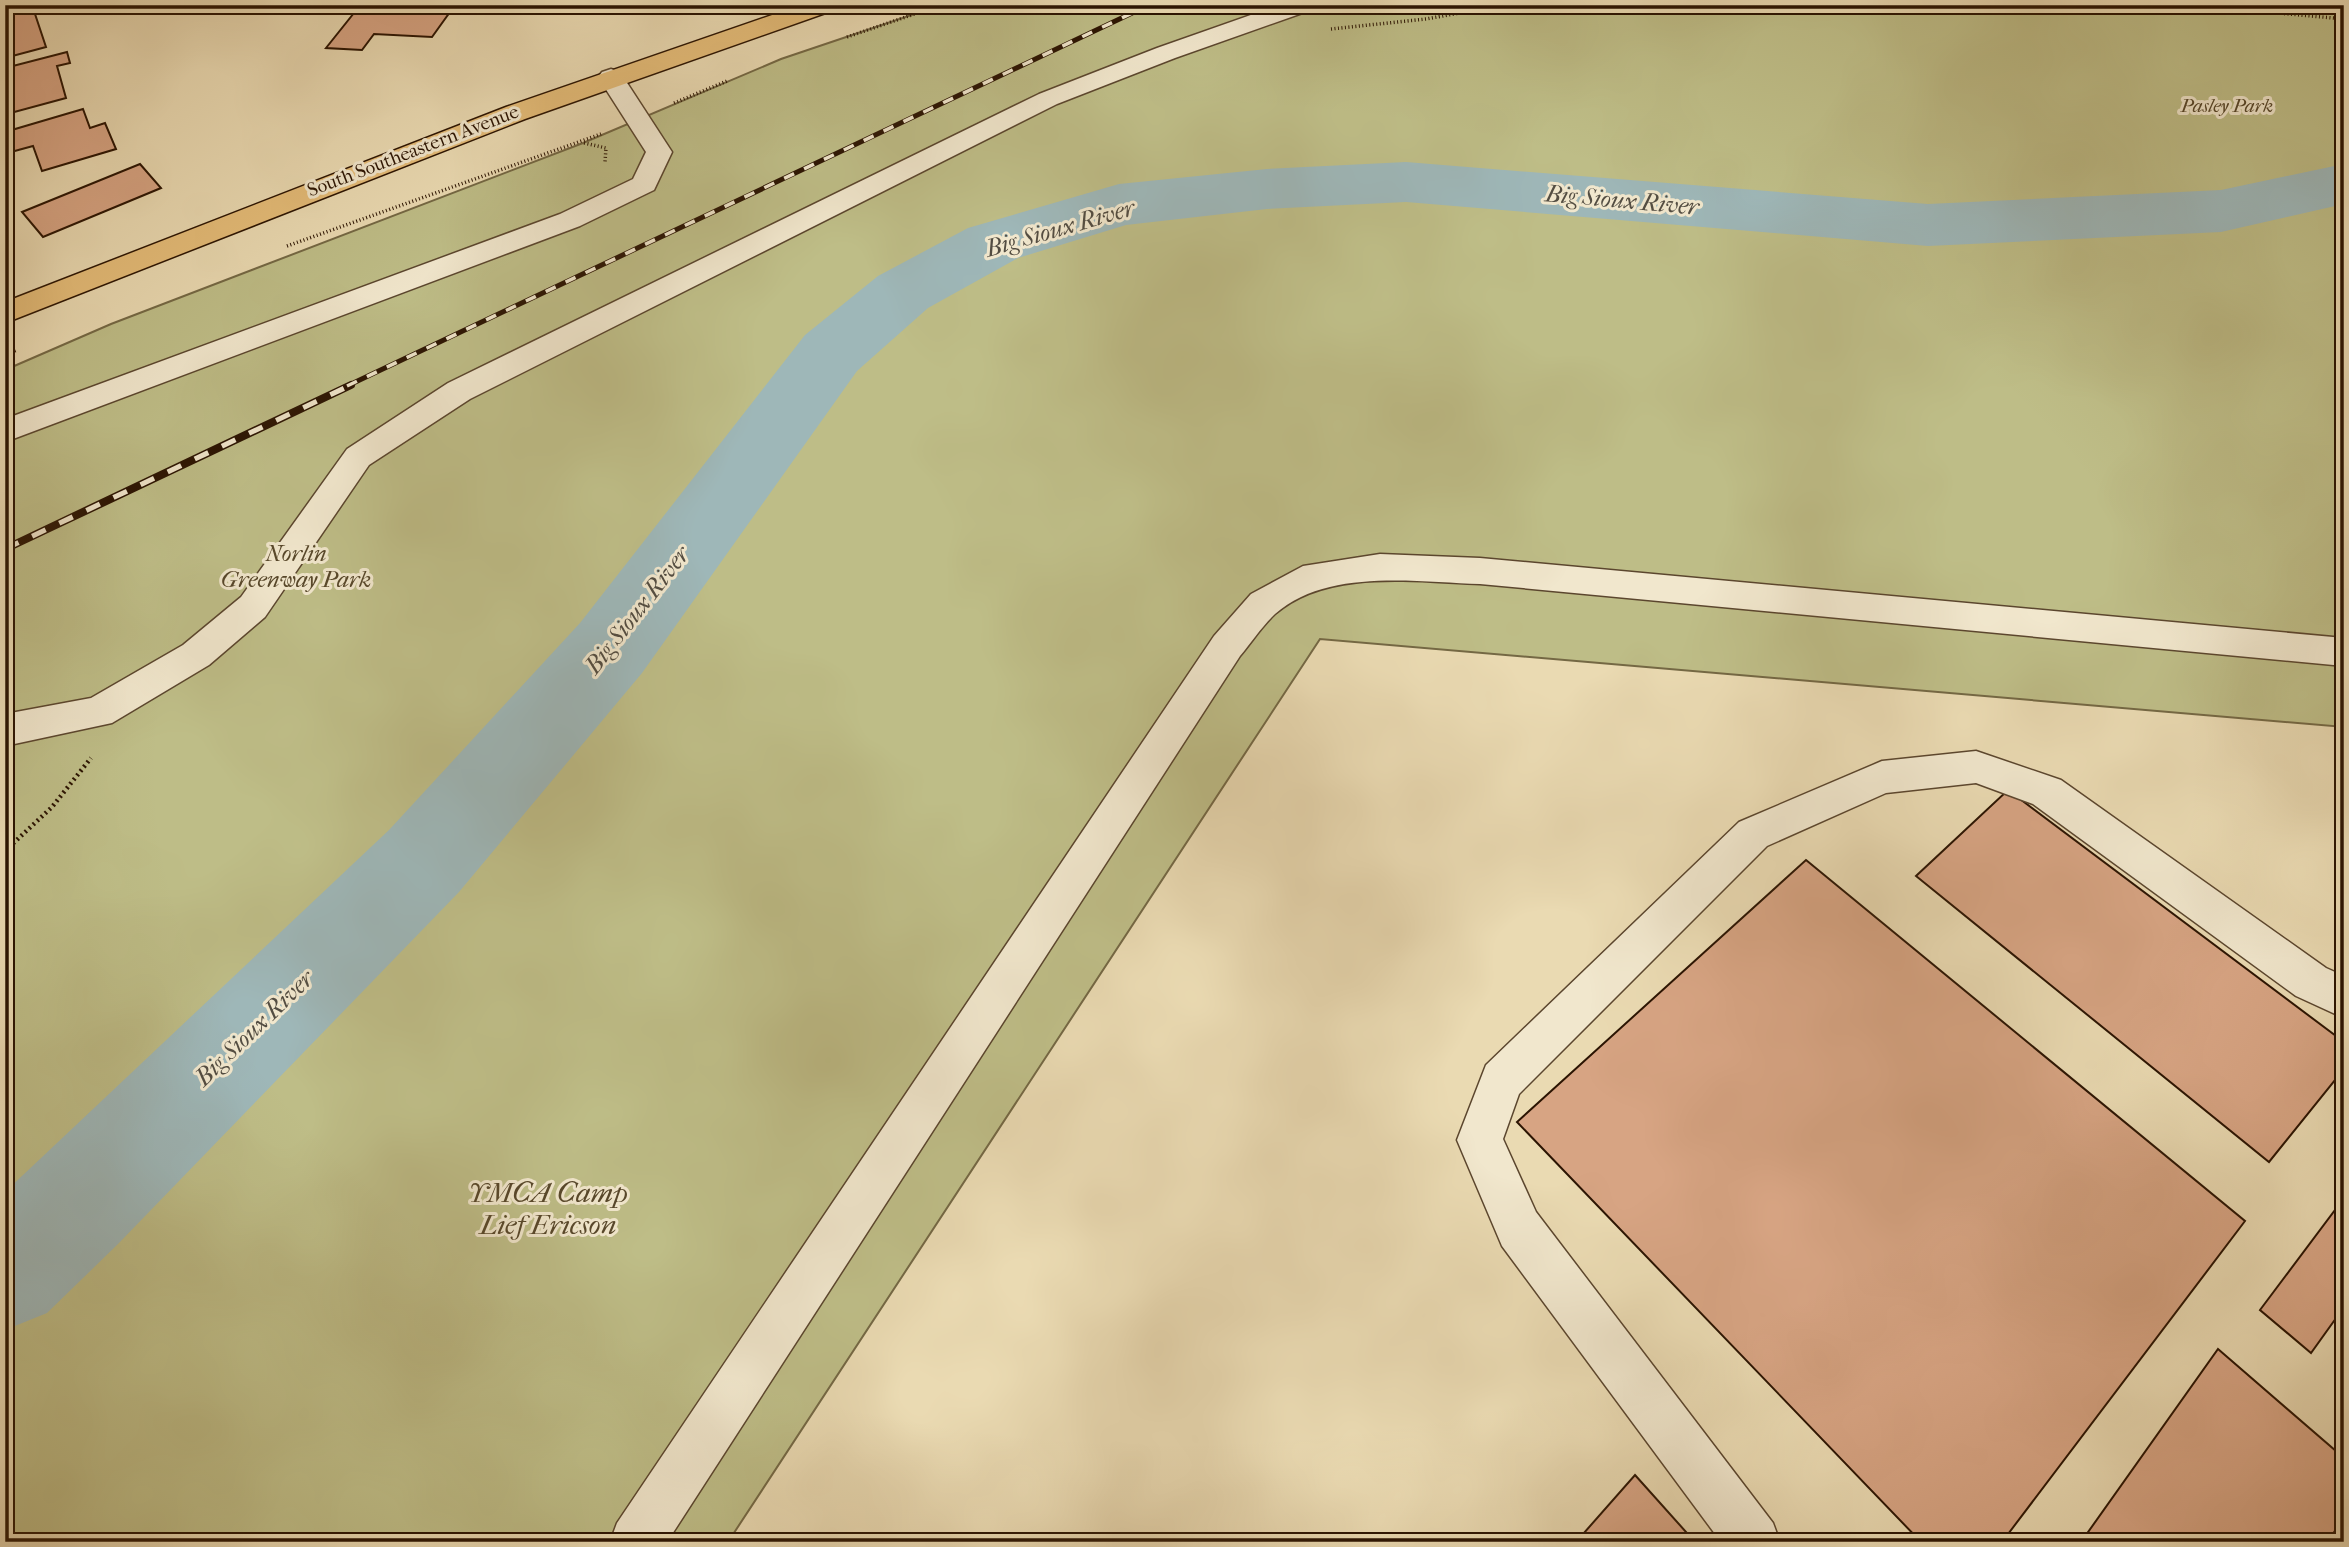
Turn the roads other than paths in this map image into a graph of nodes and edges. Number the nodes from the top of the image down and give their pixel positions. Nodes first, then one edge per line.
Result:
1 (826, 5) edge
2 (1312, 17) edge
3 (611, 77) junction
4 (5, 313) edge
5 (5, 431) edge
6 (2344, 652) edge
7 (5, 730) edge
8 (2344, 998) edge
9 (636, 1542) edge
10 (1754, 1542) edge

1 - 3 main road, South Southeastern Avenue
2 - 7 lane
3 - 4 main road, South Southeastern Avenue
3 - 5 lane
6 - 9 lane
8 - 10 lane

